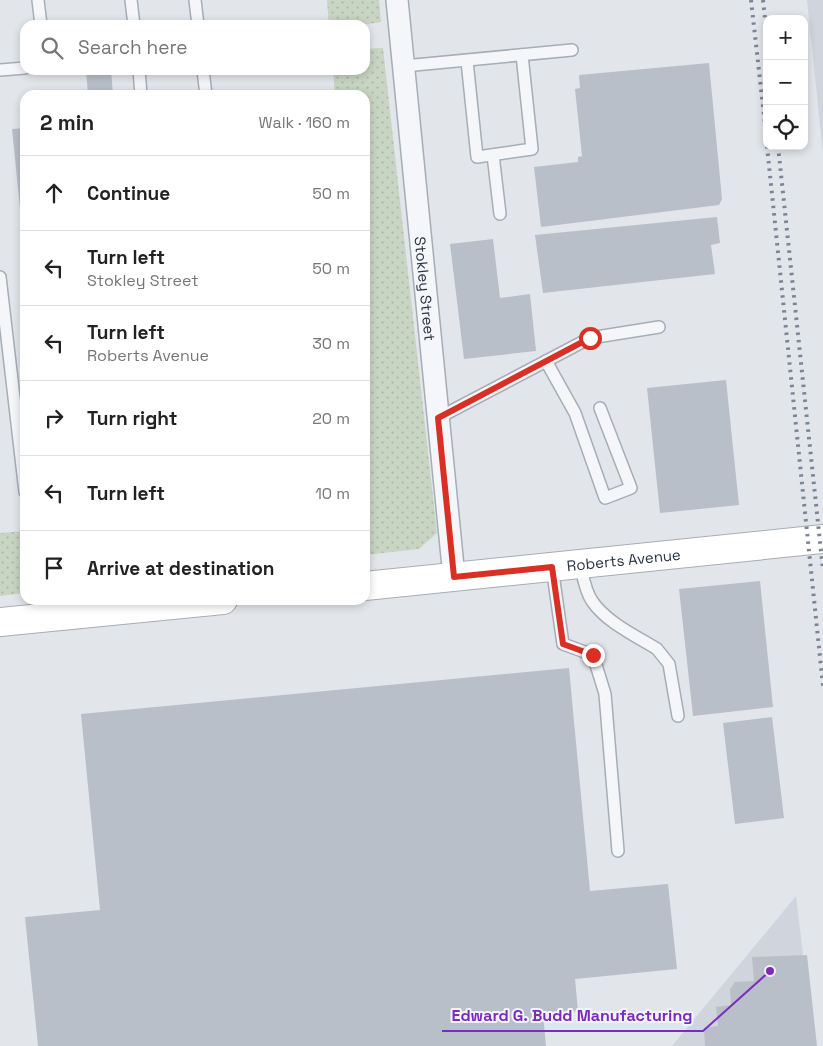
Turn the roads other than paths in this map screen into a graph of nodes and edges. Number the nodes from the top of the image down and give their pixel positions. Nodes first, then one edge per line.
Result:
1 (38, 0) edge
2 (131, 0) edge
3 (195, 0) edge
4 (397, 0) edge
5 (40, 20) edge
6 (133, 20) edge
7 (197, 20) edge
8 (572, 50) dead end
9 (522, 55) junction
10 (467, 61) junction
11 (404, 66) junction
12 (20, 68) edge
13 (0, 70) edge
14 (139, 75) edge
15 (204, 75) edge
16 (141, 90) edge
17 (205, 90) edge
18 (493, 155) junction
19 (500, 214) dead end
20 (0, 277) edge
21 (659, 327) dead end
22 (546, 361) junction
23 (600, 408) dead end
24 (20, 413) edge
25 (438, 418) junction
26 (823, 539) edge
27 (580, 564) junction
28 (552, 567) junction
29 (454, 577) junction
30 (370, 585) edge
31 (172, 605) edge
32 (0, 622) edge
33 (678, 716) dead end
34 (618, 851) dead end

1 - 5 lane
2 - 6 lane
3 - 7 lane
4 - 11 street, Stokley Street
8 - 9 lane
9 - 10 lane
9 - 18 lane
10 - 11 lane
10 - 18 lane
11 - 25 street, Stokley Street
12 - 13 lane
14 - 16 lane
15 - 17 lane
18 - 19 lane
20 - 24 lane
21 - 22 lane
22 - 23 lane
22 - 25 lane
25 - 29 street, Stokley Street
26 - 27 main road, Roberts Avenue
27 - 28 main road, Roberts Avenue
27 - 33 lane
28 - 29 main road, Roberts Avenue
28 - 34 lane
29 - 30 main road, Roberts Avenue
31 - 32 main road

